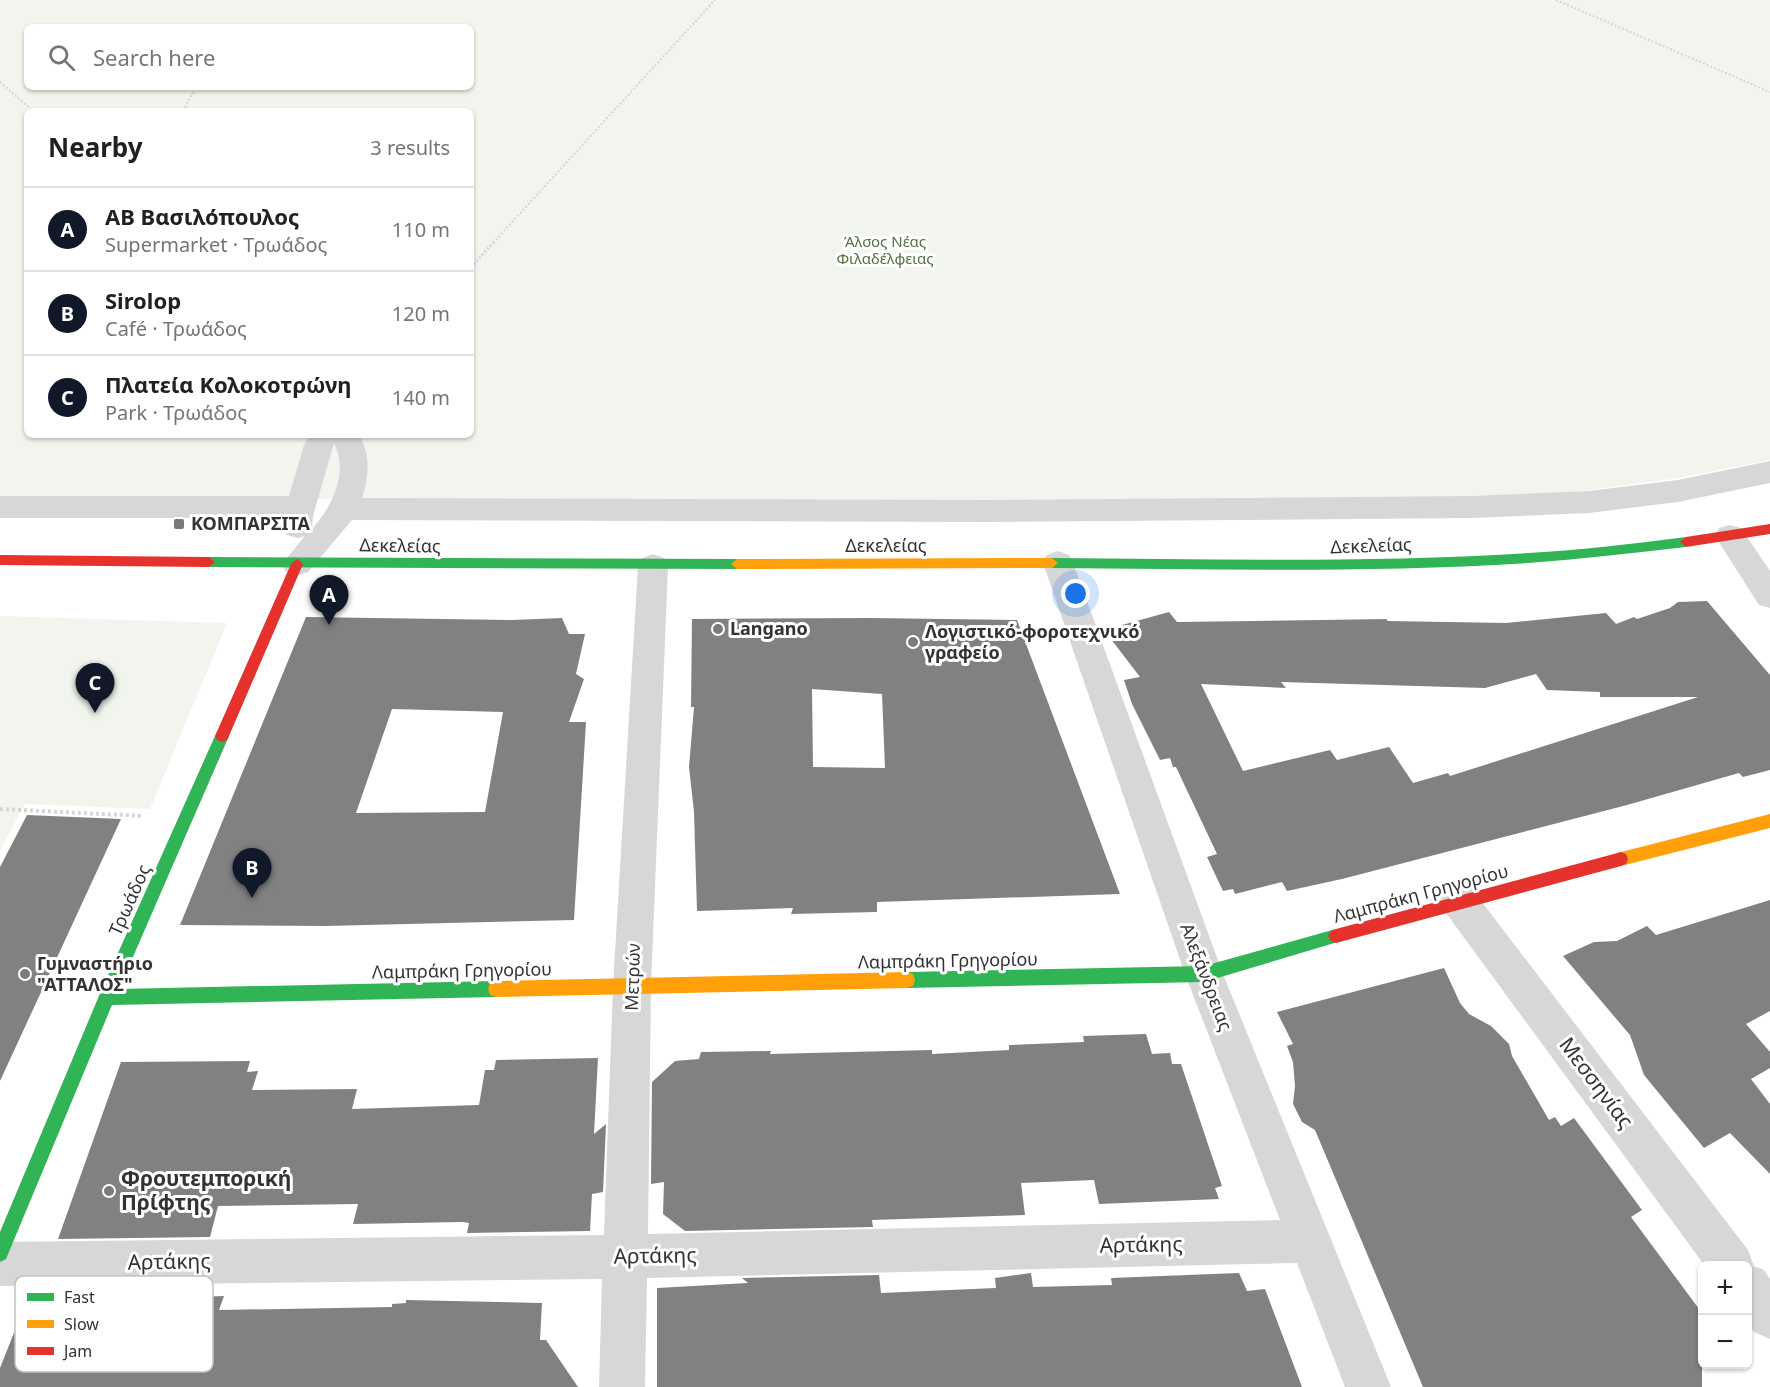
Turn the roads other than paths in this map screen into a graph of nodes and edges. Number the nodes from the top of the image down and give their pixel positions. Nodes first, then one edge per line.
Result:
1 (323, 438) edge
2 (347, 438) edge
3 (1770, 472) edge
4 (0, 507) edge
5 (300, 507) junction
6 (342, 508) junction
7 (1770, 529) edge
8 (1730, 536) junction
9 (0, 560) edge
10 (1058, 563) junction
11 (297, 564) junction
12 (653, 566) junction
13 (1770, 596) edge
14 (1770, 822) edge
15 (1459, 901) junction
16 (1204, 974) junction
17 (632, 986) junction
18 (107, 997) junction
19 (1310, 1240) junction
20 (0, 1253) edge
21 (624, 1257) junction
22 (1728, 1261) edge
23 (0, 1264) edge
24 (1752, 1291) edge
25 (1770, 1316) edge
26 (621, 1387) edge
27 (1368, 1387) edge

1 - 5 street
2 - 6 street
3 - 6 street
4 - 5 street
5 - 11 street
6 - 11 street
7 - 8 street, Δεκελείας
8 - 10 street, Δεκελείας
8 - 13 street
9 - 11 street, Δεκελείας
10 - 12 street, Δεκελείας
10 - 16 street, Αλεξάνδρειας
11 - 12 street, Δεκελείας
11 - 18 street, Τρωάδος
12 - 17 street, Μετρών
14 - 15 street, Λαμπράκη Γρηγορίου
15 - 16 street, Λαμπράκη Γρηγορίου
15 - 22 street, Μεσσηνίας
16 - 17 street, Λαμπράκη Γρηγορίου
16 - 19 street, Αλεξάνδρειας
17 - 18 street, Λαμπράκη Γρηγορίου
17 - 21 street, Μετρών
18 - 20 street, Τρωάδος
19 - 21 street, Αρτάκης
19 - 27 street, Αλεξάνδρειας
21 - 23 street, Αρτάκης
21 - 26 street, Μετρών
24 - 25 street

